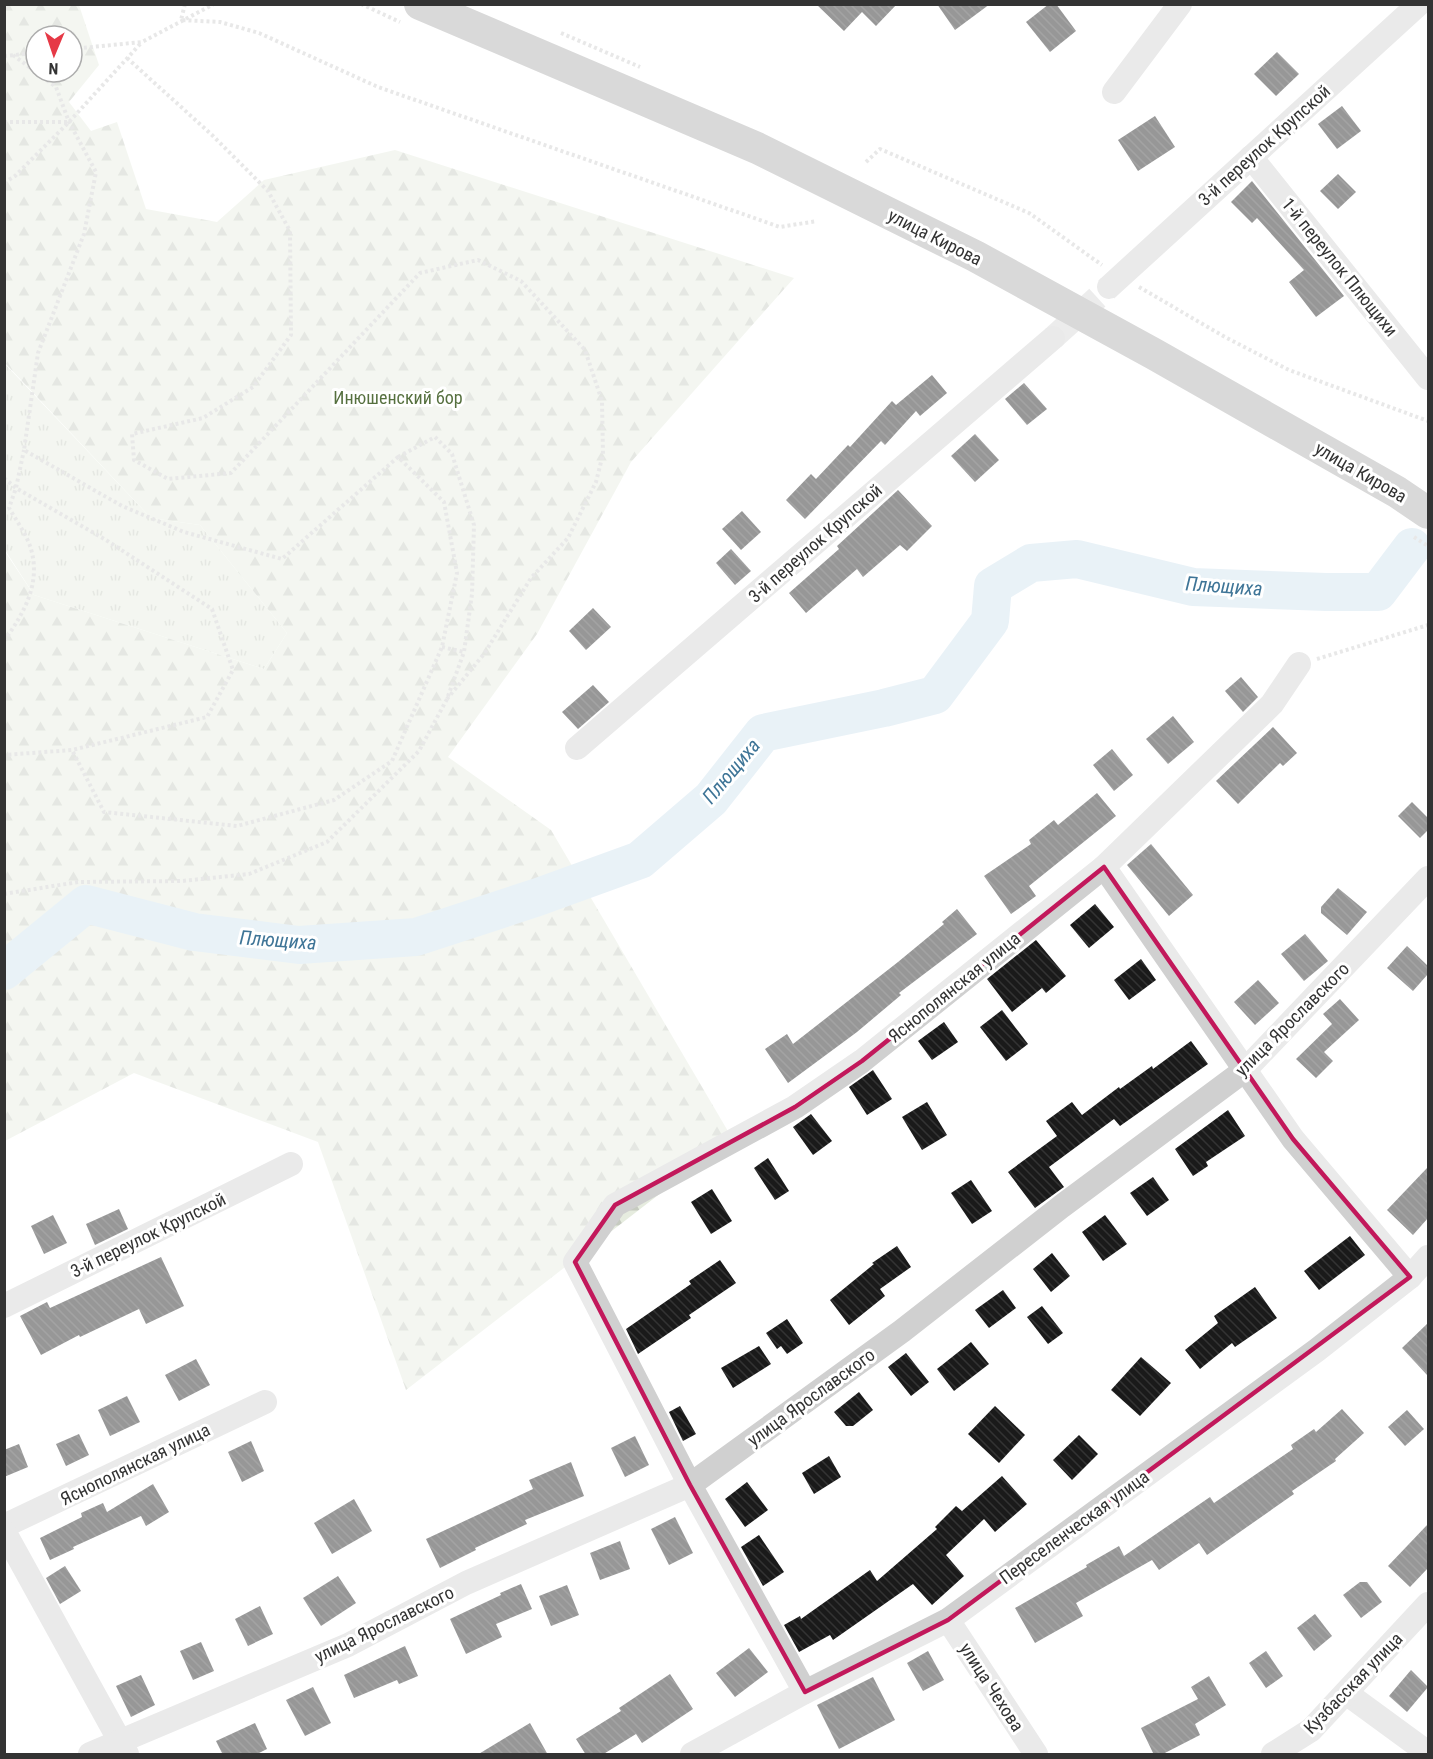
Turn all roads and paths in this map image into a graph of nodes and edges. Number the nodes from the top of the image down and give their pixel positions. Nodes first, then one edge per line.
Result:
1 (185, 4) edge
2 (214, 4) edge
3 (361, 4) edge
4 (1180, 4) edge
5 (1419, 4) edge
6 (412, 14) edge
7 (181, 21) junction
8 (142, 42) junction
9 (84, 48) edge
10 (24, 54) edge
11 (13, 55) junction
12 (4, 56) edge
13 (127, 58) junction
14 (1114, 92) dead end
15 (4, 122) edge
16 (69, 122) junction
17 (1251, 157) junction
18 (866, 162) dead end
19 (4, 183) edge
20 (817, 221) dead end
21 (1114, 281) junction
22 (1053, 338) tunnel mouth
23 (1428, 378) edge
24 (1428, 421) edge
25 (24, 450) junction
26 (398, 457) junction
27 (4, 478) edge
28 (16, 488) junction
29 (7, 506) edge
30 (1419, 523) edge
31 (1428, 546) edge
32 (1428, 624) edge
33 (4, 640) edge
34 (442, 648) junction
35 (464, 652) junction
36 (1299, 664) joint
37 (447, 699) junction
38 (577, 748) dead end
39 (72, 750) junction
40 (4, 755) edge
41 (1104, 867) junction
42 (1428, 878) edge
43 (5, 895) edge
44 (1245, 1070) junction
45 (291, 1164) dead end
46 (1428, 1257) edge
47 (1410, 1276) junction
48 (4, 1306) edge
49 (265, 1402) dead end
50 (690, 1485) junction
51 (4, 1526) edge
52 (4, 1530) edge
53 (1428, 1604) edge
54 (948, 1620) junction
55 (805, 1692) junction
56 (1346, 1693) junction
57 (124, 1748) edge
58 (1428, 1754) edge
59 (90, 1755) edge
60 (692, 1755) edge
61 (1036, 1755) edge
62 (1272, 1755) edge

1 - 7 path
2 - 7 path
3 - 6 path, bridge
4 - 14 street
5 - 17 street, 3-й переулок Крупской
6 - 30 main road, улица Кирова, bridge
7 - 8 path
7 - 20 path
8 - 9 path
8 - 13 path
10 - 11 path
11 - 12 path
11 - 16 path
13 - 16 path
13 - 37 path
15 - 16 path
16 - 19 path
16 - 25 path
17 - 21 street, 3-й переулок Крупской
17 - 23 street, 1-й переулок Плющихи
18 - 21 path
21 - 24 path
22 - 38 street, 3-й переулок Крупской
25 - 26 path
25 - 28 path
26 - 34 path
26 - 35 path
27 - 28 path
28 - 29 path
28 - 39 path
29 - 33 path
30 - 31 path, bridge
32 - 36 path
34 - 35 path
34 - 39 path
35 - 37 path
36 - 41 street, Яснополянская улица
37 - 43 path
39 - 40 path
41 - 44 street
41 - 50 street, Яснополянская улица
42 - 44 street, улица Ярославского
44 - 47 street
44 - 50 street, улица Ярославского
45 - 48 street, 3-й переулок Крупской
46 - 47 street, Переселенческая улица
47 - 54 street, Переселенческая улица
49 - 51 street, Яснополянская улица
50 - 55 street
50 - 57 street, улица Ярославского
52 - 57 street
53 - 56 street, Кузбасская улица
54 - 55 street, Переселенческая улица
54 - 61 street, улица Чехова
55 - 60 street, Переселенческая улица
56 - 58 street
56 - 62 street, Кузбасская улица
57 - 59 street, улица Ярославского

